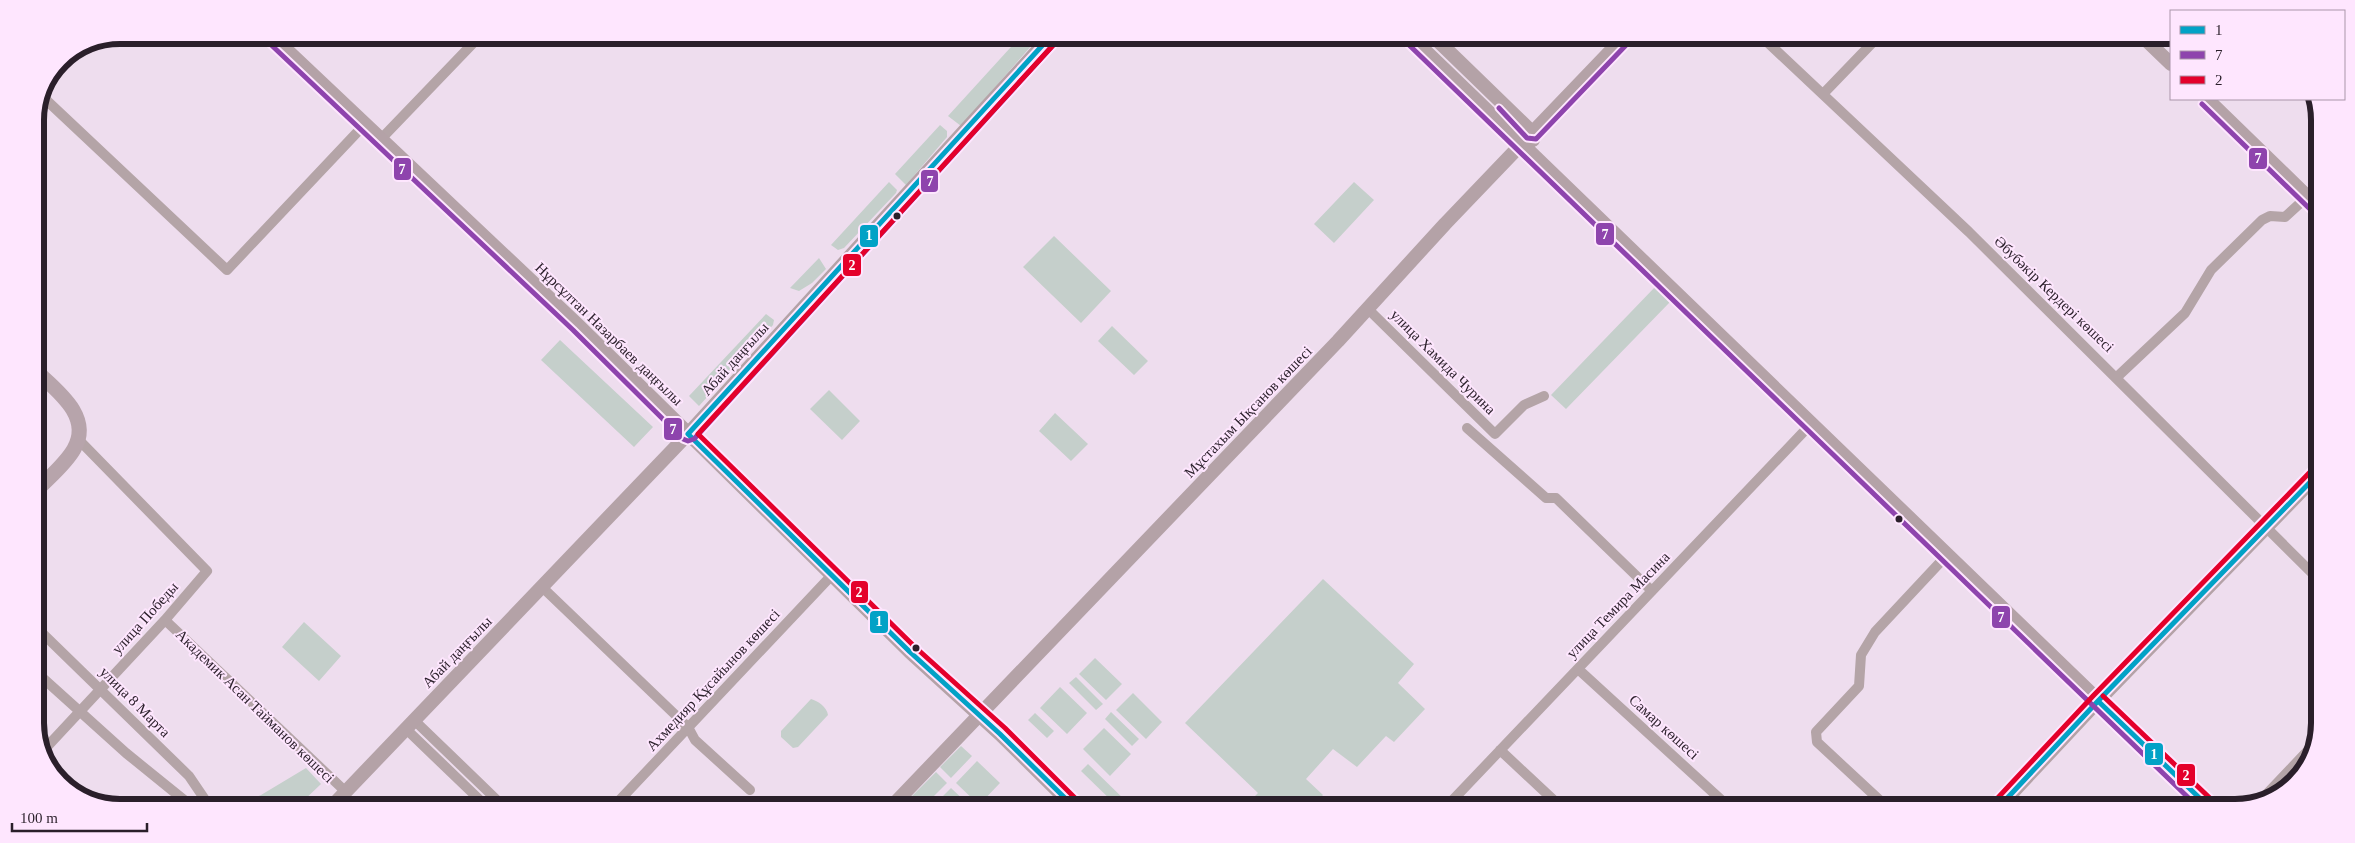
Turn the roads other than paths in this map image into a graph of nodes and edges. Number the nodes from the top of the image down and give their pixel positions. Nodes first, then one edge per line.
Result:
1 (281, 44) edge
2 (472, 44) edge
3 (1044, 44) edge
4 (1418, 44) edge
5 (1441, 44) edge
6 (1617, 44) edge
7 (1769, 44) edge
8 (1871, 44) edge
9 (2150, 44) edge
10 (2170, 63) edge
11 (1823, 94) junction
12 (47, 100) edge
13 (2208, 100) edge
14 (365, 124) junction
15 (1532, 132) junction
16 (380, 139) junction
17 (1522, 144) junction
18 (1536, 156) junction
19 (2311, 194) edge
20 (2308, 197) junction
21 (2311, 200) edge
22 (1368, 309) junction
23 (2117, 377) junction
24 (44, 379) edge
25 (44, 391) edge
26 (1544, 396) dead end
27 (1811, 424) junction
28 (1467, 428) dead end
29 (688, 434) junction
30 (74, 437) junction
31 (44, 469) edge
32 (2311, 481) edge
33 (44, 482) edge
34 (2267, 527) junction
35 (1947, 556) junction
36 (2311, 572) edge
37 (832, 575) junction
38 (542, 587) junction
39 (1652, 591) junction
40 (165, 620) junction
41 (44, 634) edge
42 (1578, 669) junction
43 (44, 679) edge
44 (101, 688) junction
45 (2098, 701) junction
46 (80, 711) junction
47 (979, 715) junction
48 (410, 725) junction
49 (688, 727) junction
50 (48, 746) edge
51 (1500, 750) junction
52 (2304, 755) edge
53 (750, 790) dead end
54 (2270, 791) edge
55 (346, 792) junction
56 (182, 799) edge
57 (205, 799) edge
58 (339, 799) edge
59 (479, 799) edge
60 (495, 799) edge
61 (621, 799) edge
62 (899, 799) edge
63 (1066, 799) edge
64 (1454, 799) edge
65 (1552, 799) edge
66 (1720, 799) edge
67 (1879, 799) edge
68 (2006, 799) edge
69 (2201, 799) edge

1 - 14 street, Нұрсұлтан Назарбаев даңғылы
2 - 16 street
3 - 29 street, Абай даңғылы
4 - 17 street
5 - 15 street
6 - 15 street, Мұстахым Ықсанов көшесі
7 - 11 street, Әбубәкір Кердері көшесі
8 - 11 street
9 - 10 street
11 - 23 street, Әбубәкір Кердері көшесі
12 - 14 street
13 - 20 street
14 - 16 street, Нұрсұлтан Назарбаев даңғылы
15 - 17 street, Мұстахым Ықсанов көшесі
15 - 18 street
16 - 29 street, Нұрсұлтан Назарбаев даңғылы
17 - 18 street
17 - 22 street, Мұстахым Ықсанов көшесі
18 - 27 street
19 - 20 street
20 - 21 street
20 - 23 street
22 - 26 street, улица Хамида Чурина
22 - 47 street, Мұстахым Ықсанов көшесі
23 - 34 street, Әбубәкір Кердері көшесі
24 - 30 main road
25 - 30 main road
27 - 35 street
27 - 39 street, улица Темира Масина
28 - 39 street, улица Хамида Чурина
29 - 37 street, Нұрсұлтан Назарбаев даңғылы
29 - 38 street, Абай даңғылы
30 - 31 main road
30 - 33 main road
30 - 40 street, улица Победы
32 - 34 street
34 - 36 street, Әбубәкір Кердері көшесі
34 - 45 street
35 - 45 street
35 - 67 street
37 - 47 street, Нұрсұлтан Назарбаев даңғылы
37 - 49 street, Ахмедияр Құсайынов көшесі
38 - 48 street, Абай даңғылы
38 - 49 street
39 - 42 street, улица Темира Масина
40 - 44 street, улица Победы
40 - 55 street, Академик Асан Тайманов көшесі
41 - 44 street, улица 8 Марта
42 - 51 street, улица Темира Масина
42 - 66 street, Самар көшесі
43 - 46 street
44 - 46 street, улица Победы
44 - 57 street, улица 8 Марта
45 - 68 street
45 - 69 street
46 - 50 street, улица Победы
46 - 56 street
47 - 62 street, Мұстахым Ықсанов көшесі
47 - 63 street, Нұрсұлтан Назарбаев даңғылы
48 - 55 street, Абай даңғылы
48 - 59 street
48 - 60 street
49 - 53 street
49 - 61 street, Ахмедияр Құсайынов көшесі
51 - 64 street, улица Темира Масина
51 - 65 street
52 - 54 street
55 - 58 street, Абай даңғылы

